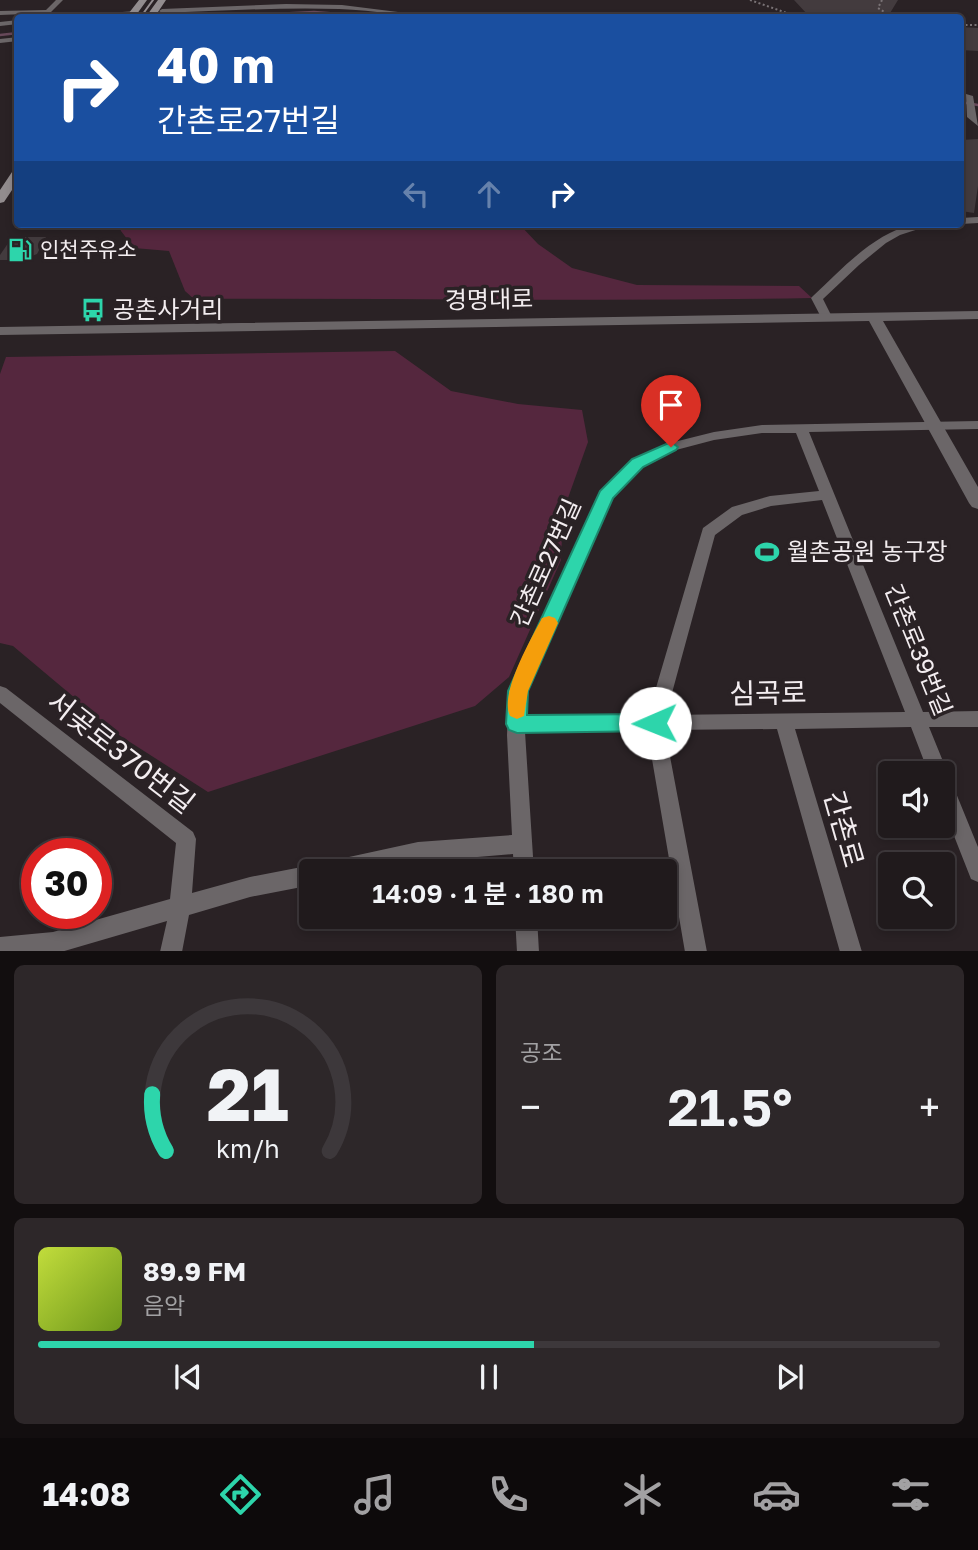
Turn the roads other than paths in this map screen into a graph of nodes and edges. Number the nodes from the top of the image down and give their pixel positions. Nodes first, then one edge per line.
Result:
1 (60, 0) edge
2 (169, 0) edge
3 (0, 13) edge
4 (22, 14) edge
5 (46, 14) edge
6 (157, 14) edge
7 (170, 14) edge
8 (406, 14) edge
9 (969, 97) edge
10 (972, 118) edge
11 (14, 179) edge
12 (0, 199) edge
13 (906, 228) edge
14 (978, 315) edge
15 (873, 316) junction
16 (826, 317) junction
17 (0, 331) edge
18 (978, 425) edge
19 (935, 426) junction
20 (801, 429) junction
21 (828, 495) junction
22 (978, 503) edge
23 (0, 693) edge
24 (978, 719) edge
25 (918, 720) junction
26 (784, 721) junction
27 (655, 723) junction
28 (517, 724) junction
29 (934, 761) edge
30 (955, 814) edge
31 (522, 844) junction
32 (386, 859) edge
33 (523, 859) edge
34 (978, 872) edge
35 (299, 878) edge
36 (180, 908) junction
37 (527, 929) edge
38 (0, 948) edge
39 (171, 951) edge
40 (528, 951) edge
41 (696, 951) edge
42 (851, 951) edge

1 - 5 street
2 - 6 main road
3 - 4 street
7 - 8 street
9 - 10 street
11 - 12 main road
13 - 16 street
14 - 15 street, 경명대로
15 - 16 street, 경명대로
15 - 19 street
16 - 17 street, 경명대로
18 - 19 street, 간촌로27번길
19 - 20 street, 간촌로27번길
19 - 22 street
20 - 21 street, 간촌로39번길
20 - 28 street, 간촌로27번길
21 - 25 street, 간촌로39번길
21 - 27 street
23 - 36 street, 서곶로370번길
24 - 25 street, 심곡로
25 - 26 street, 심곡로
25 - 29 street, 간촌로39번길
26 - 27 street, 심곡로
26 - 42 street, 간촌로
27 - 28 street, 심곡로
27 - 41 street
28 - 31 street, 간촌로27번길
30 - 34 street
31 - 32 street
31 - 33 street, 간촌로27번길
35 - 36 street
36 - 38 street
36 - 39 street, 서곶로370번길
37 - 40 street

